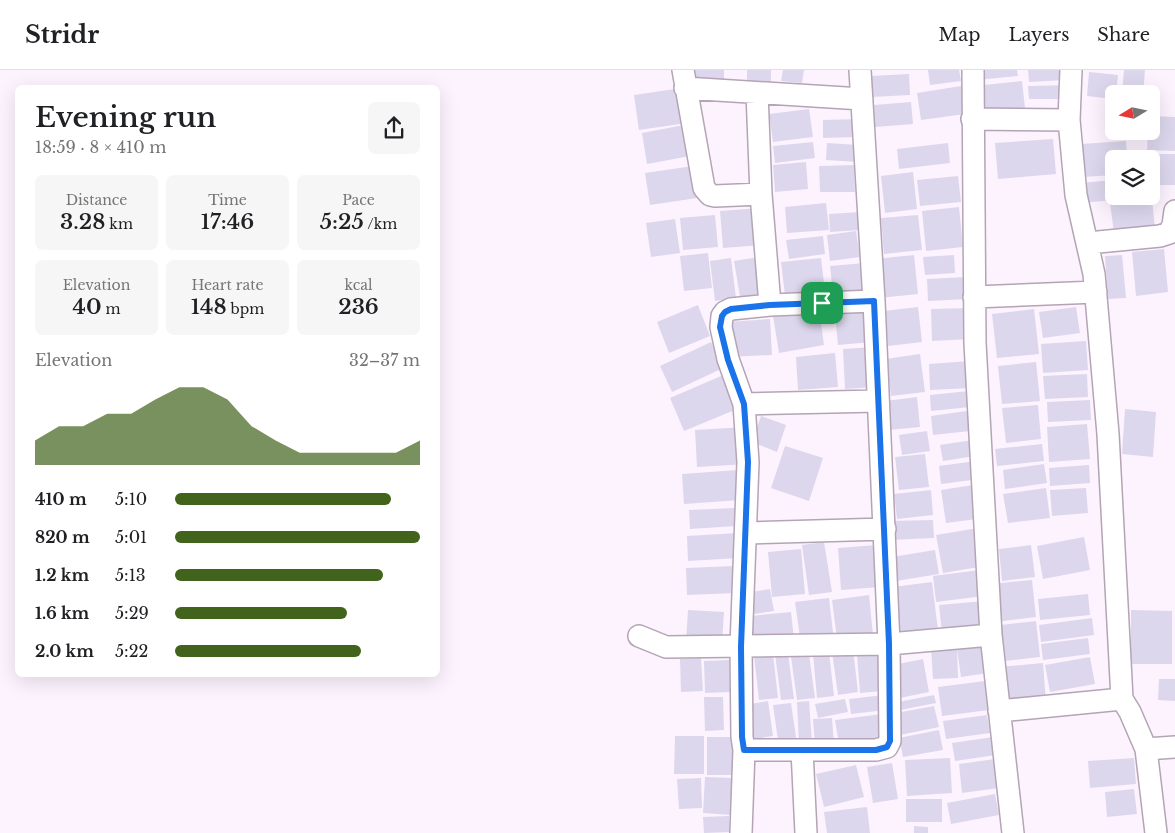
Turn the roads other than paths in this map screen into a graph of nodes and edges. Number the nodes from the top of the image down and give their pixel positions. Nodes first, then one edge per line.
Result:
1 (860, 70) edge
2 (973, 70) edge
3 (1071, 70) edge
4 (684, 79) edge
5 (757, 93) junction
6 (862, 100) junction
7 (972, 119) junction
8 (1069, 120) junction
9 (761, 194) junction
10 (1175, 212) edge
11 (1088, 243) junction
12 (1096, 292) junction
13 (974, 297) junction
14 (874, 301) junction
15 (770, 305) junction
16 (878, 401) junction
17 (744, 404) junction
18 (885, 529) junction
19 (746, 533) junction
20 (991, 635) junction
21 (639, 636) dead end
22 (889, 644) junction
23 (741, 647) junction
24 (1122, 699) junction
25 (999, 711) junction
26 (1175, 746) edge
27 (1146, 749) junction
28 (744, 750) junction
29 (802, 750) junction
30 (741, 833) edge
31 (806, 833) edge
32 (1013, 833) edge
33 (1156, 833) edge

1 - 6 street
2 - 7 street
3 - 8 street
4 - 5 street
4 - 9 street
5 - 6 street
5 - 9 street
6 - 14 street
7 - 8 street
7 - 13 street
8 - 11 street
9 - 15 street
10 - 11 street
11 - 12 street
12 - 13 street
12 - 24 street
13 - 20 street
14 - 15 street
14 - 16 street
15 - 17 street
16 - 17 street
16 - 18 street
17 - 19 street
18 - 19 street
18 - 22 street
19 - 23 street
20 - 22 street
20 - 25 street
21 - 23 street
22 - 23 street
22 - 29 street
23 - 28 street
24 - 25 street
24 - 27 street
25 - 32 street
26 - 27 street
27 - 33 street
28 - 29 street
28 - 30 street
29 - 31 street

